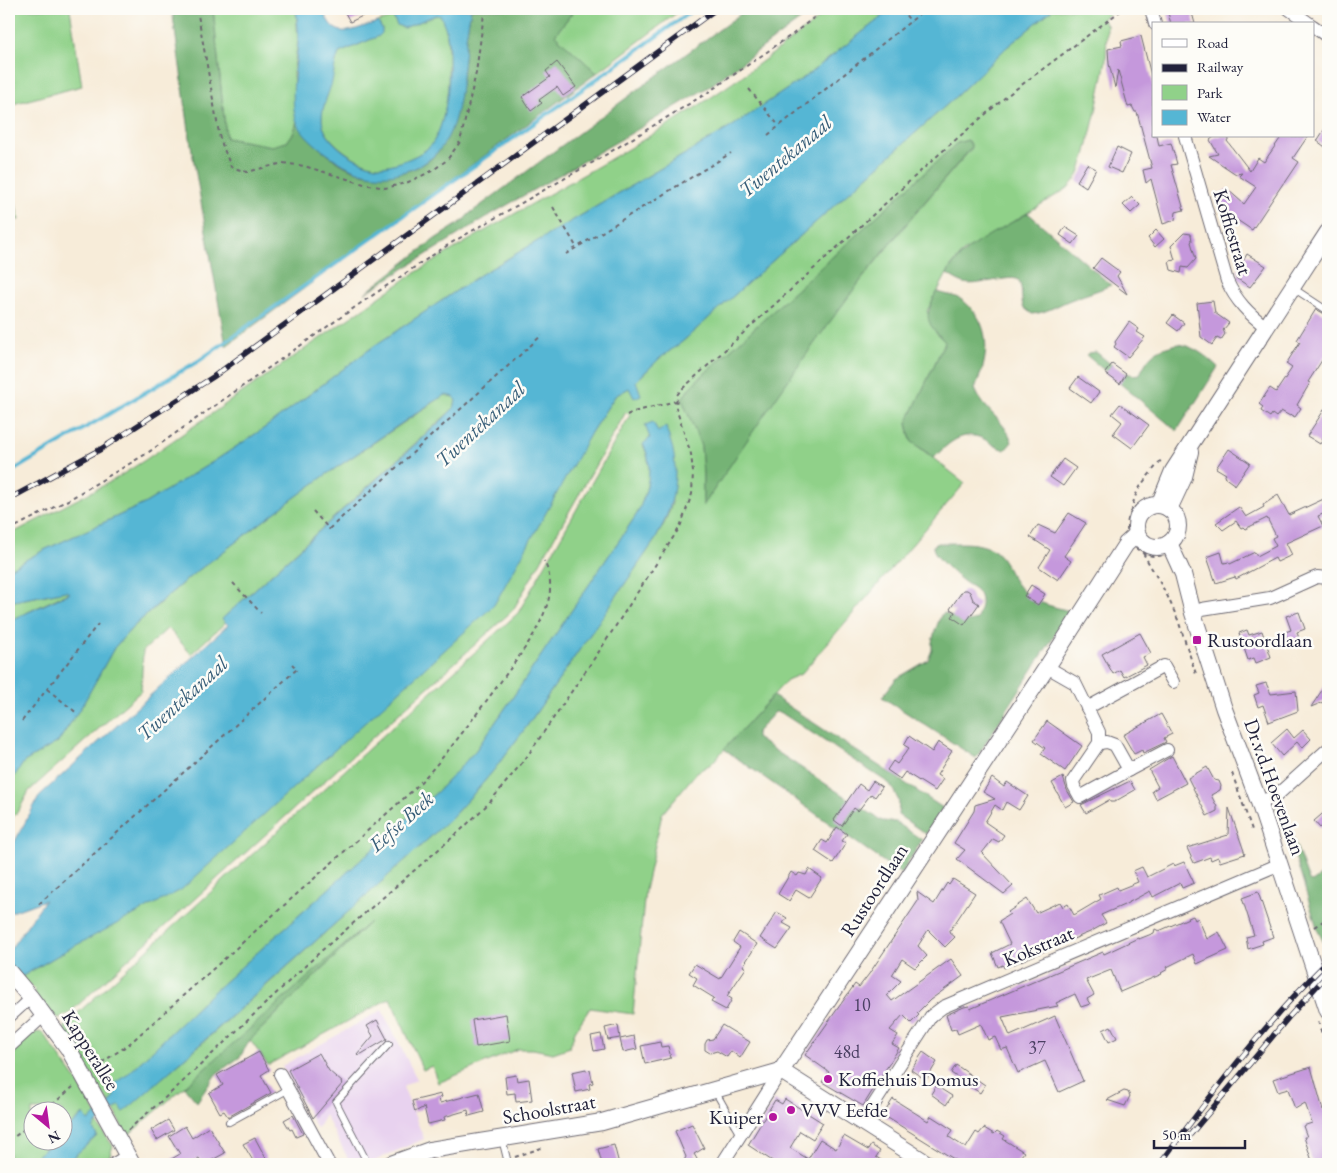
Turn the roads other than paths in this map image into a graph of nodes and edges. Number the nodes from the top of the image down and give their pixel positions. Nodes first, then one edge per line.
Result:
1 (1151, 9) edge
2 (1290, 9) edge
3 (1154, 22) edge
4 (1307, 22) edge
5 (1314, 27) edge
6 (1328, 37) edge
7 (1186, 138) edge
8 (1328, 232) edge
9 (1292, 288) junction
10 (1328, 311) edge
11 (1266, 326) junction
12 (1165, 504) junction
13 (1134, 537) junction
14 (1166, 549) junction
15 (1328, 578) edge
16 (1192, 610) junction
17 (1047, 667) junction
18 (1174, 682) dead end
19 (1087, 708) junction
20 (1099, 743) junction
21 (1328, 749) edge
22 (1166, 750) dead end
23 (1129, 770) junction
24 (1258, 802) junction
25 (1280, 864) junction
26 (9, 972) edge
27 (26, 992) junction
28 (1328, 1011) edge
29 (44, 1015) junction
30 (9, 1018) edge
31 (388, 1044) dead end
32 (9, 1047) edge
33 (780, 1071) junction
34 (280, 1074) dead end
35 (289, 1089) junction
36 (714, 1090) junction
37 (229, 1122) dead end
38 (862, 1123) junction
39 (740, 1136) junction
40 (502, 1139) junction
41 (507, 1159) road end
42 (911, 1160) edge
43 (124, 1162) edge
44 (330, 1164) edge
45 (368, 1164) edge
46 (391, 1164) edge
47 (722, 1164) edge
48 (928, 1164) edge

1 - 3 street
2 - 4 street
5 - 6 street
7 - 11 street, Koffiestraat
8 - 9 street
9 - 10 lane
9 - 11 street
11 - 12 street
12 - 13 street
12 - 14 street
13 - 14 street
13 - 17 street, Rustoordlaan
14 - 16 street, Dr.v.d.Hoevenlaan
15 - 16 street
16 - 24 street, Dr.v.d.Hoevenlaan
17 - 19 street
17 - 33 street, Rustoordlaan
18 - 19 street
19 - 20 street
20 - 23 street
20 - 23 street
21 - 24 street
22 - 23 street
24 - 25 street, Dr.v.d.Hoevenlaan
25 - 28 street, Dr.v.d.Hoevenlaan
25 - 38 street, Kokstraat
26 - 27 street, Kapperallee
27 - 29 street, Kapperallee
27 - 30 street
29 - 32 street
29 - 43 street, Kapperallee
31 - 45 lane
33 - 36 street, Schoolstraat
33 - 38 street
33 - 39 street
34 - 35 street
35 - 37 lane
35 - 44 street
36 - 39 lane
36 - 40 street, Schoolstraat
38 - 42 street
39 - 47 street
40 - 41 lane
40 - 46 street, Schoolstraat
42 - 48 street

